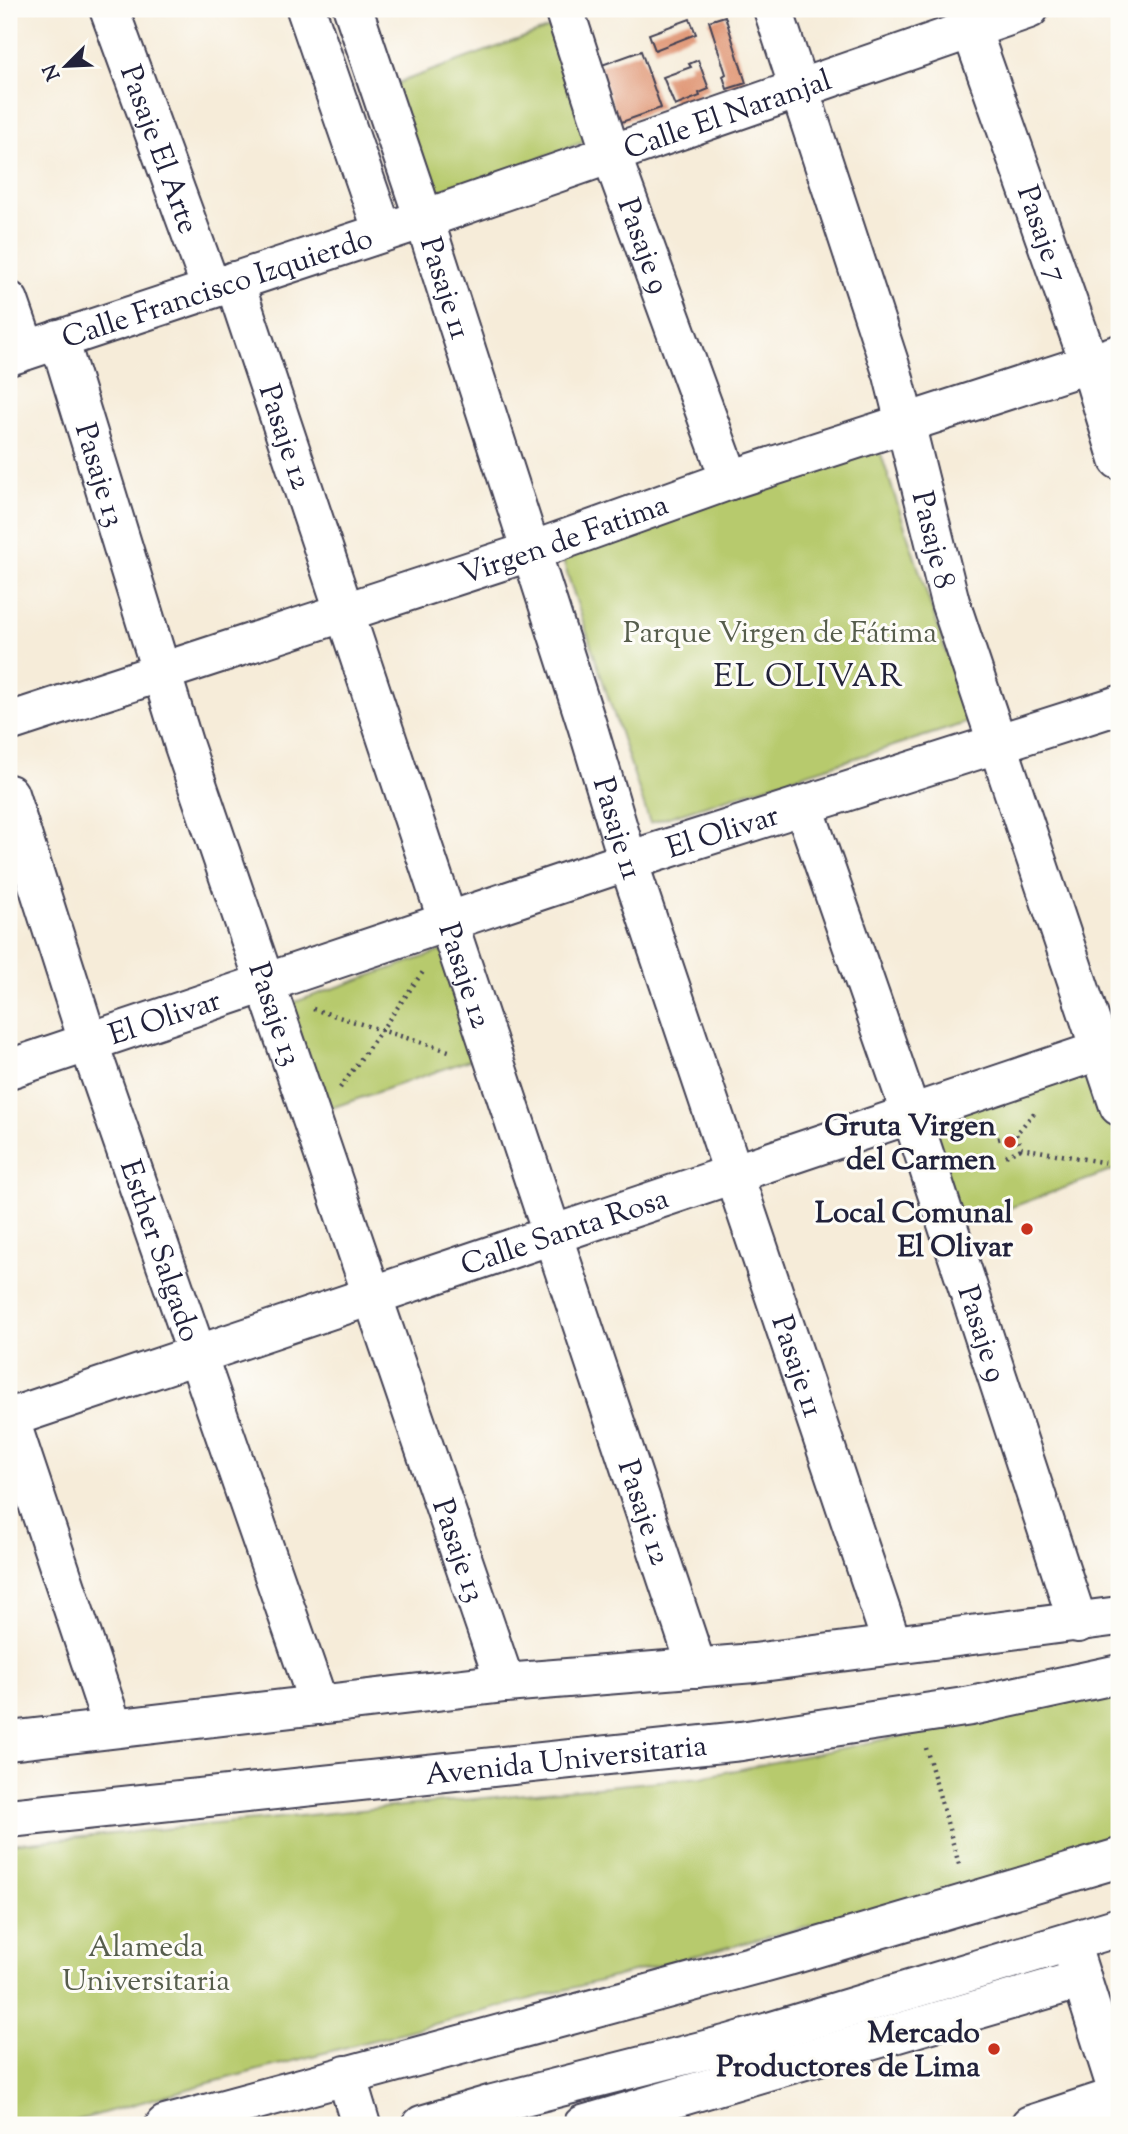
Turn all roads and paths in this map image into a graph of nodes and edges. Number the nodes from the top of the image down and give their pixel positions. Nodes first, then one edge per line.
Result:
1 (109, 9) edge
2 (306, 9) edge
3 (353, 9) edge
4 (564, 9) edge
5 (773, 9) edge
6 (1029, 9) edge
7 (968, 19) edge
8 (800, 88) junction
9 (611, 153) junction
10 (424, 219) junction
11 (383, 232) junction
12 (222, 285) junction
13 (9, 300) edge
14 (31, 348) edge
15 (1105, 360) edge
16 (904, 426) junction
17 (1119, 460) edge
18 (730, 480) junction
19 (529, 552) junction
20 (343, 610) junction
21 (160, 671) junction
22 (1119, 705) edge
23 (9, 722) edge
24 (997, 742) junction
25 (9, 794) edge
26 (804, 807) junction
27 (628, 862) junction
28 (448, 928) junction
29 (270, 990) junction
30 (383, 1028) junction
31 (88, 1041) junction
32 (1110, 1047) edge
33 (496, 1068) junction
34 (9, 1069) edge
35 (1042, 1104) dead end
36 (1119, 1106) edge
37 (911, 1114) junction
38 (315, 1122) junction
39 (1016, 1134) junction
40 (998, 1139) dead end
41 (1021, 1149) junction
42 (1006, 1156) dead end
43 (1119, 1165) edge
44 (732, 1175) junction
45 (550, 1236) junction
46 (374, 1295) junction
47 (198, 1354) junction
48 (9, 1417) edge
49 (1119, 1616) edge
50 (1079, 1623) junction
51 (892, 1644) junction
52 (697, 1668) junction
53 (1119, 1674) edge
54 (505, 1684) junction
55 (319, 1705) junction
56 (917, 1714) junction
57 (113, 1728) junction
58 (9, 1741) edge
59 (9, 1818) edge
60 (1119, 1858) edge
61 (970, 1902) junction
62 (1119, 1927) edge
63 (1070, 1942) junction
64 (1082, 1979) junction
65 (346, 2075) junction
66 (497, 2114) edge
67 (165, 2125) edge
68 (361, 2125) edge
69 (422, 2125) edge
70 (583, 2125) edge
71 (1030, 2125) edge

1 - 12 street, Pasaje El Arte
2 - 11 street
3 - 10 street, Pasaje 11
4 - 9 street, Pasaje 9
5 - 8 street, Pasaje 8
6 - 7 street, Calle El Naranjal
7 - 8 street, Calle El Naranjal
7 - 15 street, Pasaje 7
8 - 9 street, Calle El Naranjal
8 - 16 street, Pasaje 8
9 - 10 street, Calle El Naranjal
9 - 18 street, Pasaje 9
10 - 11 street, Calle Francisco Izquierdo
10 - 19 street, Pasaje 11
11 - 12 street, Calle Francisco Izquierdo
12 - 14 street, Calle Francisco Izquierdo
12 - 20 street, Pasaje 12
13 - 14 street, Pasaje 13
14 - 21 street, Pasaje 13
15 - 16 street, Virgen de Fatima
15 - 17 street, Pasaje 7
16 - 18 street, Virgen de Fatima
16 - 24 street, Pasaje 8
18 - 19 street, Virgen de Fatima
19 - 20 street, Virgen de Fatima
19 - 27 street, Pasaje 11
20 - 21 street, Virgen de Fatima
20 - 28 street, Pasaje 12
21 - 23 street, Virgen de Fatima
21 - 29 street, Pasaje 13
22 - 24 street, El Olivar
24 - 26 street, El Olivar
24 - 32 street, Pasaje 8
25 - 31 street, Esther Salgado
26 - 27 street, El Olivar
26 - 37 street, Pasaje 9
27 - 28 street, El Olivar
27 - 44 street, Pasaje 11
28 - 29 street, El Olivar
28 - 30 path
28 - 33 street, Pasaje 12
29 - 30 path
29 - 31 street, El Olivar
29 - 38 street, Pasaje 13
30 - 33 path
30 - 38 path
31 - 34 street, El Olivar
31 - 47 street, Esther Salgado
32 - 36 street, Pasaje 8
32 - 37 street, Calle Santa Rosa
33 - 45 street, Pasaje 12
35 - 39 path
37 - 44 street, Calle Santa Rosa
37 - 50 street, Pasaje 9
38 - 46 street, Pasaje 13
39 - 40 path
39 - 41 path
41 - 42 path
41 - 43 path
44 - 45 street, Calle Santa Rosa
44 - 51 street, Pasaje 11
45 - 46 street, Calle Santa Rosa
45 - 52 street, Pasaje 12
46 - 47 street, Calle Santa Rosa
46 - 54 street, Pasaje 13
47 - 48 street, Calle Santa Rosa
47 - 55 street, Esther Salgado
48 - 57 street, Calle Santa Rosa
49 - 50 street
50 - 51 street
51 - 52 street
52 - 54 street
53 - 56 street, Avenida Universitaria
54 - 55 street
55 - 57 street
56 - 59 street, Avenida Universitaria
56 - 61 path
57 - 58 street
60 - 61 street
61 - 65 street
62 - 63 street
63 - 64 street
63 - 66 street
64 - 70 street
64 - 71 street
65 - 67 street
65 - 68 street
66 - 69 street

